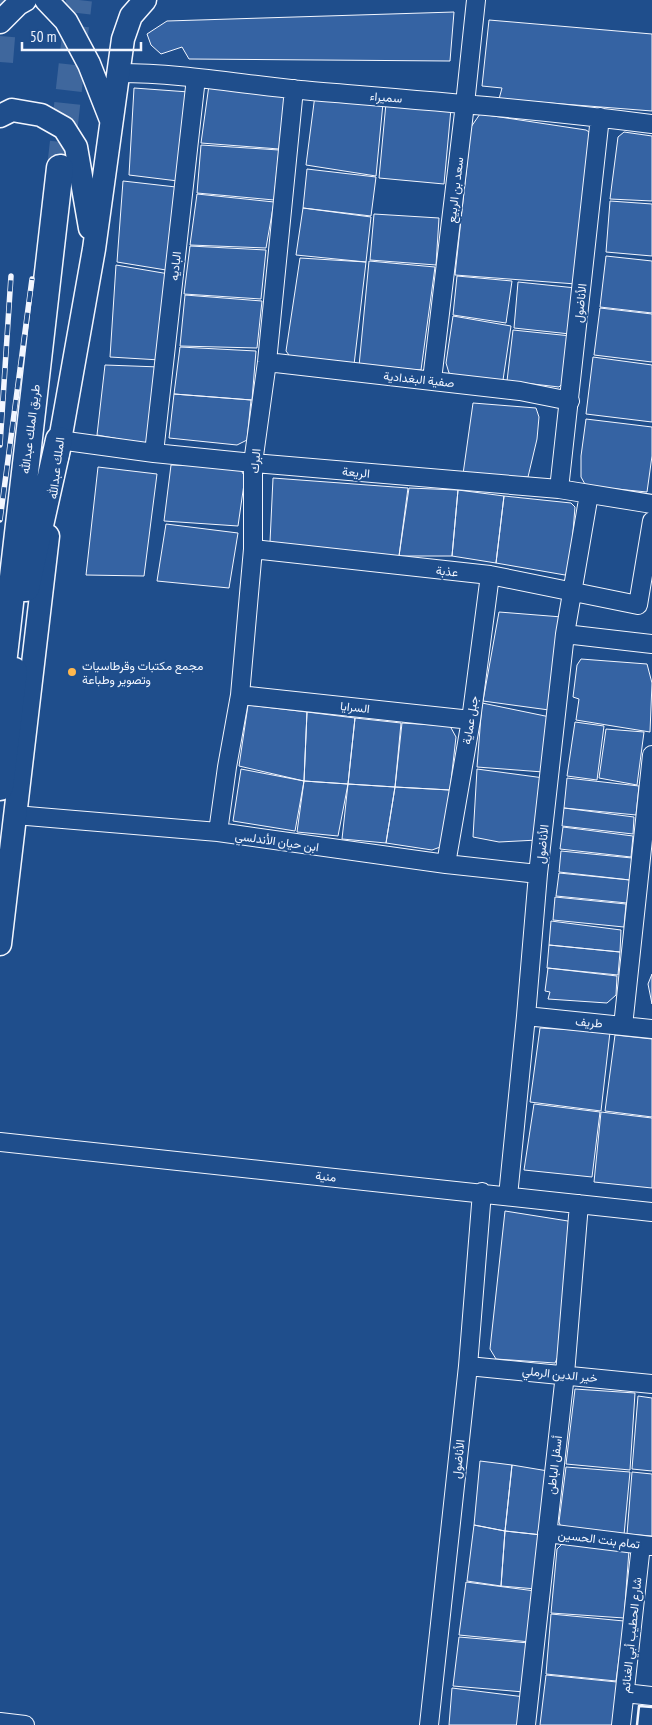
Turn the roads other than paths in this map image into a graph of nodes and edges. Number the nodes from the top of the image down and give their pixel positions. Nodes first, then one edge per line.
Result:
1 (26, 0) edge
2 (46, 0) edge
3 (145, 0) edge
4 (476, 0) edge
5 (0, 22) edge
6 (119, 73) junction
7 (196, 78) junction
8 (294, 89) junction
9 (465, 104) junction
10 (0, 116) edge
11 (600, 117) junction
12 (112, 124) junction
13 (652, 124) edge
14 (60, 168) tunnel mouth
15 (94, 249) junction
16 (268, 362) junction
17 (432, 380) junction
18 (570, 401) junction
19 (59, 440) junction
20 (154, 453) junction
21 (253, 463) junction
22 (559, 489) junction
23 (589, 494) junction
24 (652, 504) edge
25 (652, 521) edge
26 (650, 541) edge
27 (253, 548) junction
28 (490, 576) junction
29 (573, 592) junction
30 (565, 634) junction
31 (652, 644) edge
32 (0, 690) edge
33 (240, 695) junction
34 (471, 720) junction
35 (652, 755) edge
36 (0, 787) edge
37 (15, 815) junction
38 (218, 832) junction
39 (446, 864) junction
40 (538, 874) junction
41 (0, 944) edge
42 (526, 1016) junction
43 (623, 1026) junction
44 (652, 1029) edge
45 (0, 1142) edge
46 (482, 1192) junction
47 (508, 1196) junction
48 (579, 1204) junction
49 (652, 1212) edge
50 (468, 1366) junction
51 (565, 1374) junction
52 (652, 1384) edge
53 (546, 1533) junction
54 (647, 1545) edge
55 (625, 1692) junction
56 (652, 1696) edge
57 (0, 1722) edge
58 (25, 1725) edge
59 (429, 1725) edge
60 (526, 1725) edge
61 (621, 1725) edge

1 - 5 main road
2 - 12 main road
3 - 6 main road, الملك عبدالله
4 - 9 street, سعد بن الربيع
6 - 7 street, سميراء
6 - 12 main road, الملك عبدالله
7 - 8 street, سميراء
7 - 20 street, الباديه
8 - 9 street, سميراء
8 - 16 street, البرك
9 - 11 street, سميراء
9 - 17 street, سعد بن الربيع
10 - 15 main road
11 - 13 street, سميراء
11 - 18 street, الأناضول
12 - 15 main road, الملك عبدالله
14 - 32 highway, طريق الملك عبدالله
15 - 19 main road, الملك عبدالله
16 - 17 street, صفية البغدادية
16 - 21 street, البرك
17 - 18 street, صفية البغدادية
18 - 22 street, الأناضول
19 - 20 street, الريعة
19 - 36 highway
19 - 37 main road, الملك عبدالله
20 - 21 street, الريعة
21 - 22 street, الريعة
21 - 27 street, البرك
22 - 23 street, الريعة
23 - 24 street, الريعة
23 - 29 street, الأناضول
25 - 26 street
26 - 29 street, عذبة
27 - 28 street, عذبة
27 - 33 street, البرك
28 - 29 street, عذبة
28 - 34 street, جبل عماية
29 - 30 street, الأناضول
30 - 31 street
30 - 40 street, الأناضول
33 - 34 street, السرايا
33 - 38 street, البرك
34 - 39 street, جبل عماية
35 - 43 street
37 - 38 street, ابن حيان الأندلسي
37 - 41 main road, الملك عبدالله
38 - 39 street, ابن حيان الأندلسي
39 - 40 street, ابن حيان الأندلسي
40 - 42 street, الأناضول
42 - 43 street, طريف
42 - 47 street, الأناضول
43 - 44 street, طريف
45 - 46 street, منية
46 - 47 street, منية
46 - 50 street, الأناضول
47 - 48 street, منية
48 - 49 street, منية
48 - 51 street, أسفل الباطن
50 - 51 street, خير الدين الرملي
50 - 59 street, الأناضول
51 - 52 street, خير الدين الرملي
51 - 53 street, أسفل الباطن
53 - 54 street, تمام بنت الحسين
53 - 60 street, أسفل الباطن
54 - 55 street, شارع الحطيب أبي الغنائم
55 - 56 street
55 - 61 street, شارع الحطيب أبي الغنائم
57 - 58 street

